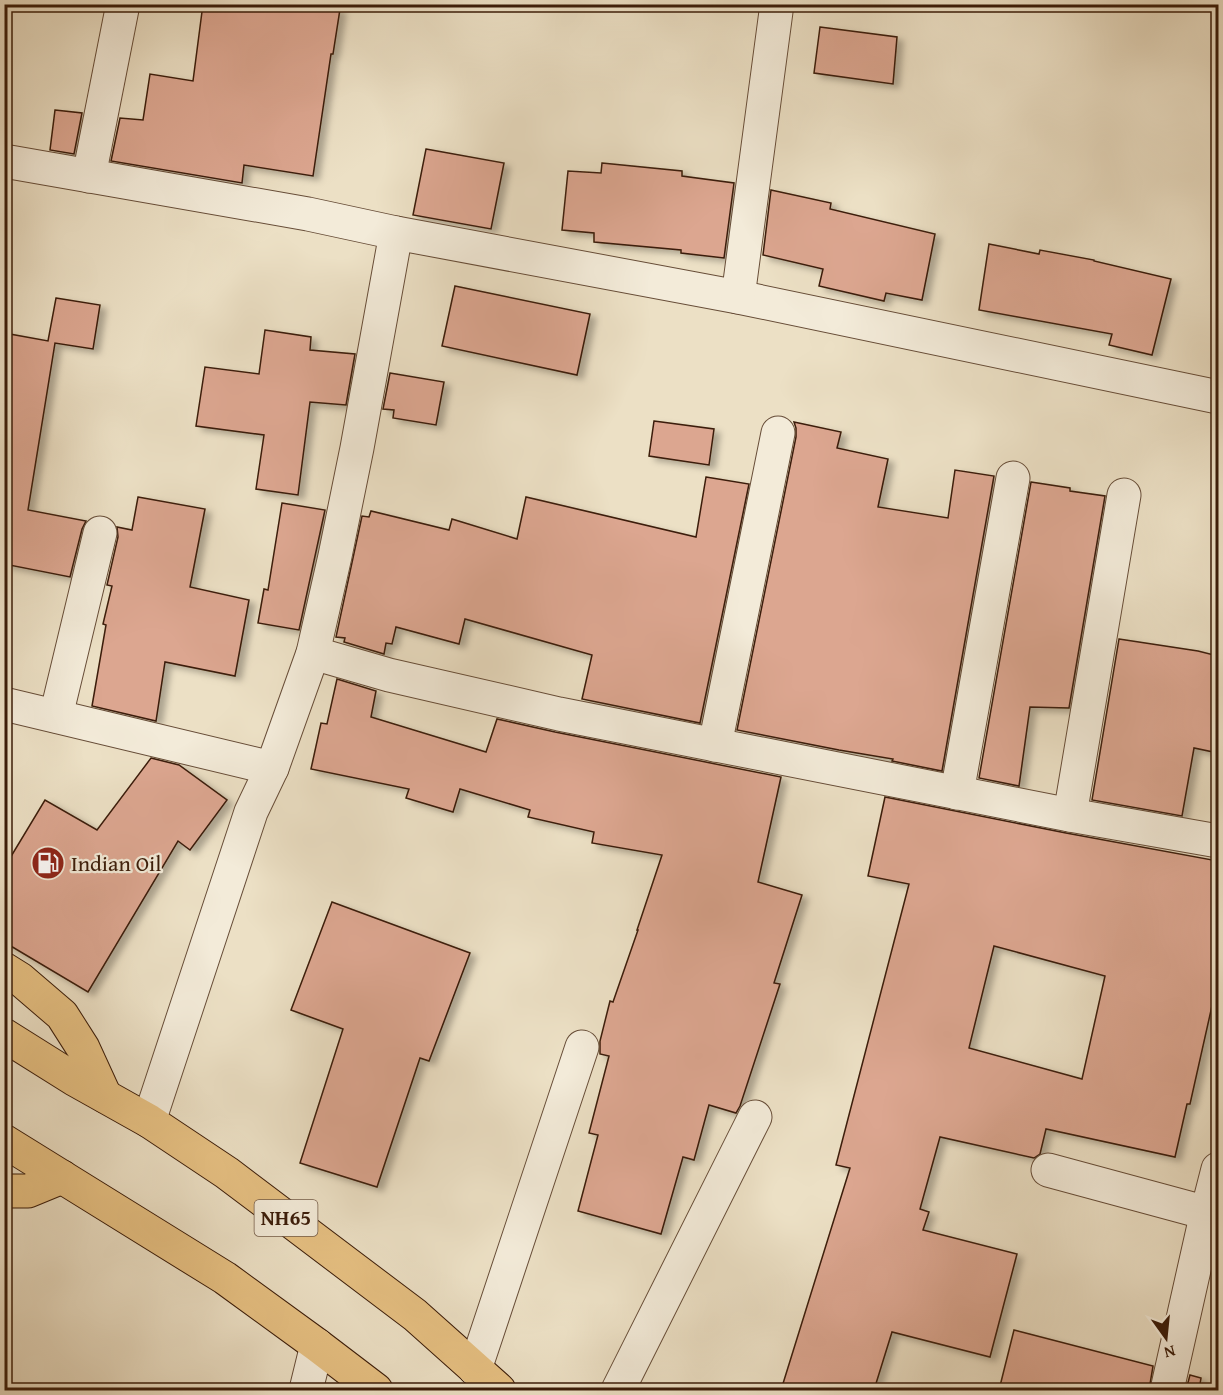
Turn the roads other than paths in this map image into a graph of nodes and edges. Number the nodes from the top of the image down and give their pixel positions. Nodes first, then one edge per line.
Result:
1 (123, 4) edge
2 (777, 4) edge
3 (4, 161) edge
4 (89, 176) junction
5 (396, 233) junction
6 (738, 297) junction
7 (1218, 397) edge
8 (778, 433) dead end
9 (1013, 477) dead end
10 (1124, 495) dead end
11 (100, 533) dead end
12 (313, 653) junction
13 (4, 705) edge
14 (56, 716) junction
15 (715, 745) junction
16 (272, 768) junction
17 (957, 793) junction
18 (1070, 815) junction
19 (1218, 841) edge
20 (4, 969) edge
21 (4, 1035) edge
22 (582, 1047) dead end
23 (105, 1096) junction
24 (755, 1117) dead end
25 (149, 1121) junction
26 (7, 1142) edge
27 (1218, 1169) edge
28 (1048, 1170) dead end
29 (62, 1177) junction
30 (4, 1191) edge
31 (1213, 1214) edge
32 (317, 1345) junction
33 (475, 1369) junction
34 (306, 1390) edge
35 (376, 1390) edge
36 (499, 1390) edge
37 (618, 1390) edge
38 (1167, 1390) edge

1 - 4 street
2 - 6 street
3 - 4 street
4 - 5 street
5 - 6 street
5 - 12 street
6 - 7 street
8 - 15 street
9 - 17 street
10 - 18 street
11 - 14 street
12 - 15 street
12 - 16 street
13 - 14 street
14 - 16 street
15 - 17 street
16 - 25 street
17 - 18 street
18 - 19 street
20 - 23 main road
21 - 23 main road, NH65
22 - 33 street
23 - 25 main road, NH65
24 - 37 street
25 - 33 main road, NH65
26 - 29 main road
27 - 31 street
28 - 31 street
29 - 30 main road
29 - 32 main road
31 - 38 street
32 - 34 street
32 - 35 main road
33 - 36 main road, NH65

